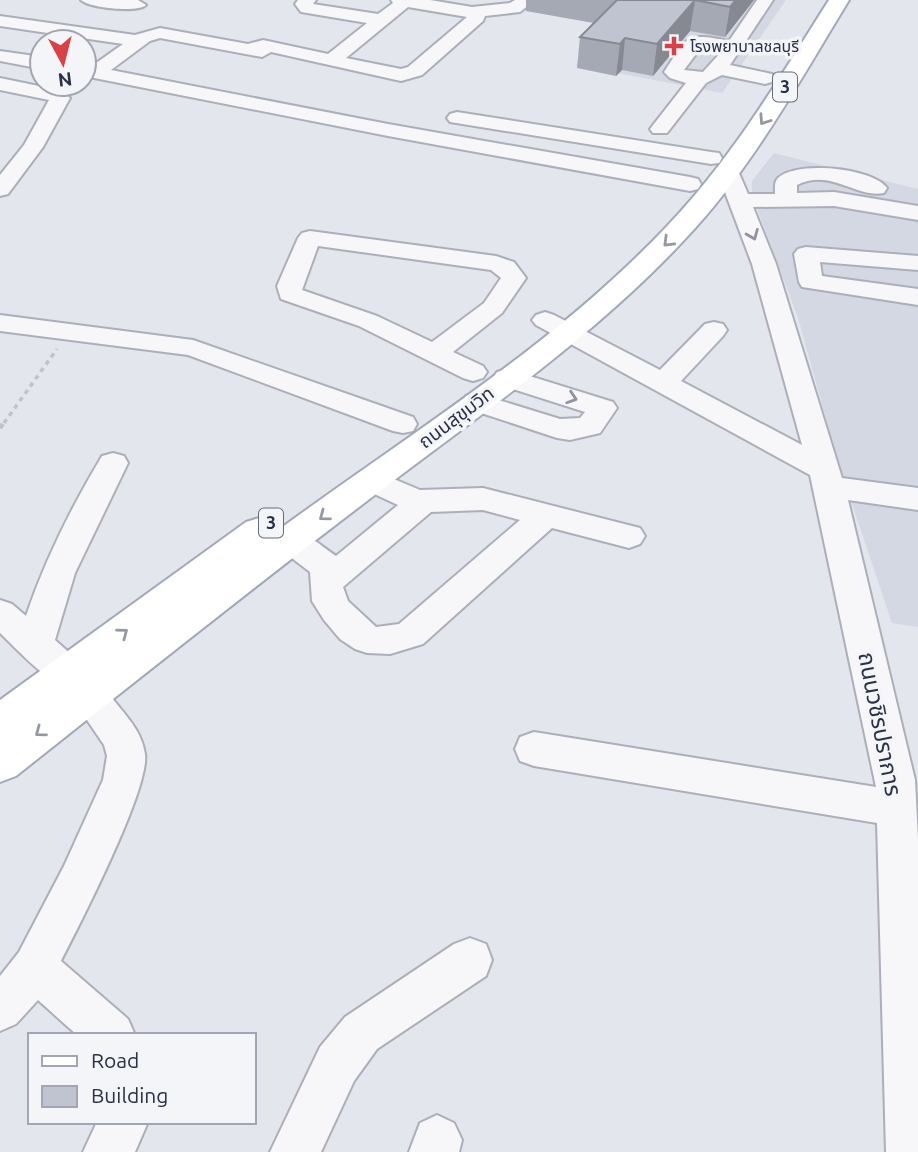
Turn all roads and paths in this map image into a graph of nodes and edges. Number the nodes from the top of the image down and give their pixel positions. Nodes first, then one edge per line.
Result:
1 (89, 0) edge
2 (308, 0) edge
3 (399, 0) edge
4 (527, 0) edge
5 (765, 0) edge
6 (816, 0) edge
7 (839, 0) edge
8 (418, 2) edge
9 (138, 5) dead end
10 (473, 12) junction
11 (381, 20) junction
12 (0, 21) edge
13 (24, 24) junction
14 (0, 40) edge
15 (138, 41) junction
16 (732, 47) junction
17 (0, 56) edge
18 (332, 60) junction
19 (28, 61) edge
20 (98, 66) edge
21 (720, 69) junction
22 (98, 73) edge
23 (700, 78) junction
24 (0, 84) edge
25 (759, 87) joint
26 (457, 118) dead end
27 (660, 129) dead end
28 (721, 156) junction
29 (690, 184) junction
30 (0, 189) edge
31 (739, 201) junction
32 (918, 213) edge
33 (910, 263) edge
34 (764, 264) junction
35 (808, 267) junction
36 (912, 296) edge
37 (0, 323) edge
38 (556, 325) junction
39 (714, 330) dead end
40 (70, 332) junction
41 (434, 353) junction
42 (633, 366) junction
43 (663, 383) junction
44 (486, 384) junction
45 (603, 408) junction
46 (403, 424) junction
47 (0, 428) edge
48 (113, 463) dead end
49 (826, 477) junction
50 (370, 480) junction
51 (918, 499) edge
52 (423, 502) junction
53 (547, 514) junction
54 (629, 536) dead end
55 (291, 541) junction
56 (327, 582) junction
57 (0, 613) edge
58 (36, 644) junction
59 (90, 682) junction
60 (0, 724) edge
61 (534, 749) dead end
62 (0, 762) edge
63 (903, 791) edge
64 (470, 960) dead end
65 (35, 968) junction
66 (0, 1008) edge
67 (111, 1033) edge
68 (123, 1124) edge
69 (108, 1152) edge
70 (295, 1152) edge
71 (911, 1152) edge

1 - 9 street
2 - 11 street
3 - 8 street
4 - 10 street
5 - 16 street
6 - 25 main road, 3
7 -> 28 main road, ถนนสุขุมวิท / 3
8 - 10 street
8 - 11 street
10 - 18 street
11 - 18 street
12 - 13 street
13 - 14 street
13 - 15 street
15 - 18 street
15 - 20 street
16 - 21 street
16 - 23 street
17 - 19 street
21 - 23 street
21 - 25 street
22 - 29 street
23 - 27 street
24 - 30 street
26 - 28 street
28 - 29 main road, ถนนสุขุมวิท / 3
28 - 31 street, ถนนวชิรปราการ
28 -> 38 main road, ถนนสุขุมวิท / 3
29 - 38 main road, ถนนสุขุมวิท / 3
31 - 32 street
31 -> 34 street, ถนนวชิรปราการ
33 - 35 street
33 - 36 street
34 - 35 street
34 - 49 street, ถนนวชิรปราการ
35 - 36 street
37 - 40 street
38 - 42 street
38 - 44 main road, ถนนสุขุมวิท / 3
39 - 43 street
40 - 46 street
40 - 47 path
41 - 41 street
41 - 44 street
42 - 43 street
42 - 45 street
43 - 49 street
44 -> 45 street
44 - 45 street
44 - 46 main road, ถนนสุขุมวิท / 3
44 - 50 main road, ถนนสุขุมวิท / 3
59 -> 46 main road, ถนนสุขุมวิท / 3
48 - 58 street
49 - 51 street
49 - 63 street, ถนนวชิรปราการ
50 - 52 street
50 -> 55 main road, ถนนสุขุมวิท / 3
52 - 53 street
52 - 56 street
53 - 54 street
53 - 56 street
55 - 56 street
55 - 59 main road, ถนนสุขุมวิท / 3
57 - 58 street
58 - 59 street
59 - 60 main road, ถนนสุขุมวิท
59 -> 62 main road, ถนนสุขุมวิท
59 - 65 street
61 - 63 street
63 - 71 street, ถนนวชิรปราการ
64 - 70 street
65 - 66 street
65 - 67 street
68 - 69 street

